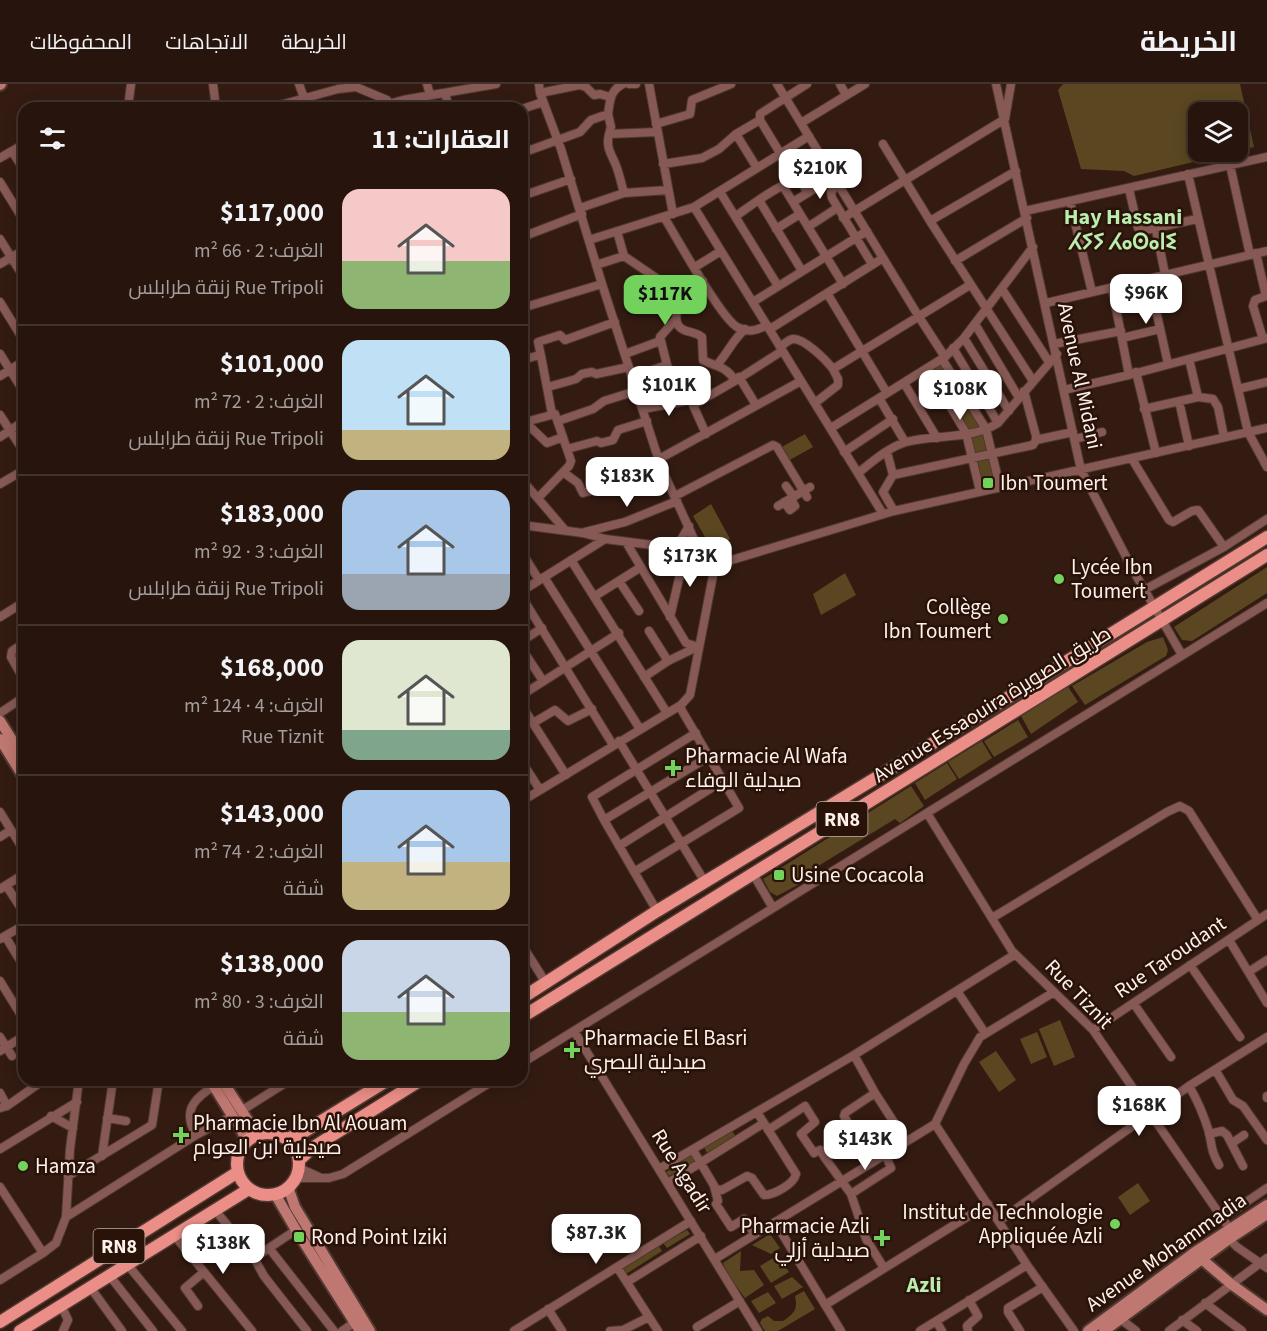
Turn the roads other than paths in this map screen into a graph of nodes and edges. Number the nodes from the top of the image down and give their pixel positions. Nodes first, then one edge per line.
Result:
1 (131, 84) edge
2 (213, 84) edge
3 (299, 84) edge
4 (427, 84) edge
5 (494, 84) edge
6 (623, 84) edge
7 (629, 84) edge
8 (636, 84) edge
9 (649, 84) edge
10 (777, 84) edge
11 (807, 84) edge
12 (840, 84) edge
13 (865, 84) edge
14 (996, 84) edge
15 (1011, 84) edge
16 (356, 85) edge
17 (727, 85) edge
18 (540, 88) edge
19 (445, 93) junction
20 (430, 95) junction
21 (846, 95) junction
22 (377, 96) junction
23 (610, 97) junction
24 (785, 97) junction
25 (303, 99) junction
26 (129, 102) edge
27 (215, 102) edge
28 (292, 102) edge
29 (303, 102) edge
30 (380, 102) edge
31 (387, 102) edge
32 (403, 102) edge
33 (447, 102) edge
34 (543, 102) junction
35 (528, 107) edge
36 (608, 114) junction
37 (1005, 119) junction
38 (760, 120) junction
39 (801, 123) junction
40 (656, 128) junction
41 (609, 134) junction
42 (736, 134) junction
43 (809, 136) junction
44 (559, 141) junction
45 (884, 144) dead end
46 (18, 148) edge
47 (12, 151) junction
48 (528, 151) edge
49 (780, 153) junction
50 (1267, 157) edge
51 (0, 158) edge
52 (18, 160) edge
53 (663, 164) junction
54 (1230, 165) junction
55 (757, 168) junction
56 (1016, 171) junction
57 (1188, 174) junction
58 (571, 179) junction
59 (836, 180) junction
60 (905, 180) junction
61 (0, 182) edge
62 (783, 186) junction
63 (1129, 189) junction
64 (668, 190) junction
65 (720, 192) junction
66 (528, 193) edge
67 (624, 193) junction
68 (808, 193) junction
69 (759, 200) junction
70 (794, 202) junction
71 (1070, 202) junction
72 (694, 207) junction
73 (837, 208) junction
74 (18, 210) edge
75 (581, 211) junction
76 (854, 211) junction
77 (673, 214) junction
78 (800, 214) junction
79 (1026, 215) junction
80 (736, 216) junction
81 (664, 217) junction
82 (843, 218) junction
83 (1197, 219) junction
84 (930, 221) junction
85 (808, 226) junction
86 (776, 229) junction
87 (1155, 230) junction
88 (616, 231) junction
89 (867, 231) junction
90 (528, 234) edge
91 (856, 238) junction
92 (0, 239) edge
93 (589, 240) junction
94 (1033, 247) junction
95 (721, 251) junction
96 (1267, 251) edge
97 (18, 254) edge
98 (1253, 254) junction
99 (624, 256) junction
100 (826, 257) junction
101 (12, 258) junction
102 (883, 258) junction
103 (955, 261) junction
104 (0, 264) edge
105 (872, 264) junction
106 (1208, 264) junction
107 (597, 265) junction
108 (695, 267) junction
109 (18, 268) edge
110 (802, 271) junction
111 (1165, 274) junction
112 (1149, 279) junction
113 (703, 281) junction
114 (602, 284) junction
115 (843, 284) junction
116 (970, 285) junction
117 (778, 286) junction
118 (1112, 288) junction
119 (1002, 289) junction
120 (1092, 292) junction
121 (681, 294) junction
122 (827, 294) junction
123 (1267, 296) edge
124 (0, 302) edge
125 (753, 302) junction
126 (1046, 303) junction
127 (528, 306) edge
128 (986, 309) junction
129 (919, 317) junction
130 (676, 319) junction
131 (615, 322) junction
132 (975, 324) junction
133 (768, 327) junction
134 (745, 329) junction
135 (1160, 329) junction
136 (18, 331) edge
137 (1121, 334) junction
138 (964, 338) junction
139 (1265, 338) edge
140 (660, 341) junction
141 (1054, 344) junction
142 (953, 348) junction
143 (1228, 348) junction
144 (781, 349) junction
145 (861, 352) junction
146 (0, 354) edge
147 (625, 354) junction
148 (1057, 354) junction
149 (541, 356) junction
150 (528, 358) edge
151 (944, 358) junction
152 (1189, 359) junction
153 (1049, 362) junction
154 (1168, 364) junction
155 (18, 365) edge
156 (667, 365) junction
157 (717, 365) junction
158 (629, 367) junction
159 (833, 369) junction
160 (928, 369) junction
161 (10, 370) junction
162 (1132, 374) junction
163 (0, 376) edge
164 (632, 377) junction
165 (737, 379) junction
166 (801, 381) junction
167 (1033, 381) junction
168 (1267, 382) edge
169 (18, 383) edge
170 (904, 383) junction
171 (548, 387) junction
172 (1238, 389) junction
173 (1064, 390) junction
174 (636, 391) junction
175 (1024, 391) junction
176 (887, 393) junction
177 (1198, 397) junction
178 (879, 398) junction
179 (1019, 398) junction
180 (1179, 401) junction
181 (692, 402) junction
182 (815, 403) junction
183 (756, 405) junction
184 (643, 409) junction
185 (1144, 409) junction
186 (1009, 411) junction
187 (0, 415) edge
188 (555, 417) junction
189 (893, 419) junction
190 (528, 420) edge
191 (647, 421) junction
192 (998, 423) junction
193 (18, 425) edge
194 (528, 425) edge
195 (831, 428) junction
196 (1267, 428) edge
197 (986, 429) junction
198 (10, 430) junction
199 (1102, 432) dead end
200 (1248, 432) junction
201 (966, 433) junction
202 (706, 434) junction
203 (1074, 435) junction
204 (0, 437) edge
205 (563, 437) junction
206 (1224, 437) junction
207 (937, 438) junction
208 (1036, 440) junction
209 (905, 442) junction
210 (18, 443) edge
211 (1189, 446) junction
212 (567, 449) junction
213 (844, 452) junction
214 (887, 452) junction
215 (1156, 453) junction
216 (992, 455) junction
217 (973, 459) junction
218 (1132, 459) junction
219 (660, 463) junction
220 (1267, 467) edge
221 (1081, 470) junction
222 (563, 472) junction
223 (858, 472) junction
224 (18, 474) edge
225 (893, 475) junction
226 (0, 484) edge
227 (786, 486) dead end
228 (528, 487) edge
229 (1000, 487) junction
230 (980, 491) junction
231 (538, 498) junction
232 (676, 499) junction
233 (894, 511) junction
234 (883, 514) junction
235 (1267, 519) edge
236 (528, 526) edge
237 (689, 526) junction
238 (565, 530) junction
239 (583, 532) junction
240 (1267, 537) edge
241 (605, 539) junction
242 (626, 542) junction
243 (1224, 547) junction
244 (676, 548) junction
245 (685, 552) junction
246 (1267, 555) edge
247 (571, 560) junction
248 (528, 561) edge
249 (704, 561) junction
250 (714, 565) junction
251 (641, 567) junction
252 (542, 579) junction
253 (619, 581) junction
254 (528, 587) edge
255 (1144, 590) junction
256 (595, 596) junction
257 (1267, 603) edge
258 (18, 606) edge
259 (528, 606) edge
260 (1153, 606) junction
261 (639, 611) dead end
262 (0, 617) edge
263 (670, 617) junction
264 (1162, 622) junction
265 (542, 628) junction
266 (649, 631) dead end
267 (619, 633) junction
268 (528, 637) edge
269 (18, 647) edge
270 (697, 647) junction
271 (591, 651) junction
272 (1182, 655) junction
273 (528, 658) edge
274 (668, 661) junction
275 (566, 667) junction
276 (18, 669) edge
277 (644, 677) junction
278 (543, 681) junction
279 (528, 691) edge
280 (18, 701) edge
281 (681, 705) junction
282 (592, 709) junction
283 (0, 713) edge
284 (667, 713) junction
285 (528, 715) edge
286 (0, 721) edge
287 (533, 723) junction
288 (640, 729) junction
289 (696, 733) junction
290 (0, 739) edge
291 (616, 743) junction
292 (18, 750) edge
293 (710, 756) junction
294 (18, 768) edge
295 (636, 769) junction
296 (528, 771) edge
297 (566, 775) junction
298 (724, 780) junction
299 (540, 790) junction
300 (650, 791) junction
301 (528, 797) edge
302 (0, 812) edge
303 (927, 813) junction
304 (664, 816) junction
305 (603, 820) junction
306 (11, 830) junction
307 (0, 837) edge
308 (18, 841) edge
309 (682, 844) junction
310 (619, 846) junction
311 (634, 872) junction
312 (753, 874) junction
313 (18, 878) edge
314 (705, 882) junction
315 (3, 887) edge
316 (18, 906) edge
317 (773, 908) junction
318 (657, 911) junction
319 (1267, 914) edge
320 (992, 918) junction
321 (1258, 920) junction
322 (18, 929) edge
323 (3, 938) edge
324 (1229, 940) junction
325 (528, 954) edge
326 (1014, 955) junction
327 (18, 959) edge
328 (1267, 960) edge
329 (1190, 966) junction
330 (1250, 971) junction
331 (0, 981) edge
332 (546, 983) junction
333 (957, 991) junction
334 (1054, 992) junction
335 (528, 994) edge
336 (1267, 1001) edge
337 (1134, 1004) junction
338 (18, 1010) edge
339 (528, 1013) edge
340 (1093, 1030) junction
341 (574, 1031) junction
342 (984, 1033) junction
343 (0, 1036) edge
344 (1240, 1037) dead end
345 (18, 1040) edge
346 (1266, 1042) edge
347 (3, 1049) edge
348 (854, 1055) junction
349 (12, 1056) dead end
350 (1171, 1057) dead end
351 (528, 1059) edge
352 (1216, 1071) junction
353 (35, 1086) edge
354 (78, 1086) edge
355 (112, 1086) edge
356 (158, 1086) edge
357 (212, 1086) edge
358 (222, 1086) edge
359 (273, 1086) edge
360 (280, 1086) edge
361 (378, 1086) edge
362 (411, 1086) edge
363 (484, 1086) edge
364 (1189, 1086) junction
365 (275, 1089) junction
366 (0, 1093) edge
367 (875, 1093) junction
368 (77, 1102) junction
369 (4, 1107) edge
370 (757, 1112) junction
371 (237, 1113) junction
372 (1151, 1113) junction
373 (51, 1116) junction
374 (107, 1118) junction
375 (126, 1121) dead end
376 (935, 1124) junction
377 (766, 1127) junction
378 (73, 1128) junction
379 (261, 1134) junction
380 (1209, 1134) junction
381 (196, 1135) junction
382 (1244, 1135) dead end
383 (287, 1139) junction
384 (1267, 1140) edge
385 (906, 1141) junction
386 (245, 1142) junction
387 (1232, 1143) junction
388 (0, 1149) edge
389 (693, 1150) junction
390 (885, 1154) junction
391 (102, 1155) junction
392 (825, 1158) junction
393 (700, 1162) junction
394 (1219, 1164) dead end
395 (1243, 1166) dead end
396 (659, 1169) junction
397 (238, 1172) junction
398 (296, 1173) junction
399 (68, 1176) junction
400 (841, 1182) junction
401 (668, 1183) junction
402 (714, 1185) junction
403 (0, 1187) edge
404 (249, 1189) junction
405 (1264, 1190) edge
406 (275, 1194) junction
407 (851, 1194) junction
408 (1267, 1200) edge
409 (988, 1204) junction
410 (1267, 1205) edge
411 (215, 1210) junction
412 (1230, 1213) dead end
413 (1267, 1214) edge
414 (66, 1217) junction
415 (692, 1221) junction
416 (999, 1221) junction
417 (775, 1222) junction
418 (296, 1230) junction
419 (1229, 1233) junction
420 (755, 1234) junction
421 (174, 1235) junction
422 (701, 1236) junction
423 (269, 1248) junction
424 (44, 1253) junction
425 (1198, 1256) junction
426 (254, 1258) junction
427 (715, 1259) junction
428 (1265, 1263) edge
429 (127, 1264) junction
430 (1027, 1265) junction
431 (617, 1267) junction
432 (884, 1268) junction
433 (204, 1272) junction
434 (110, 1275) junction
435 (0, 1280) edge
436 (627, 1282) junction
437 (1231, 1284) junction
438 (90, 1287) junction
439 (1043, 1287) junction
440 (969, 1300) junction
441 (740, 1301) junction
442 (1205, 1303) junction
443 (61, 1305) junction
444 (825, 1305) junction
445 (198, 1306) dead end
446 (548, 1309) junction
447 (1267, 1310) edge
448 (1117, 1316) junction
449 (649, 1317) junction
450 (1182, 1320) junction
451 (936, 1321) junction
452 (0, 1322) edge
453 (357, 1326) edge
454 (697, 1327) dead end
455 (840, 1328) edge
456 (20, 1331) edge
457 (63, 1331) edge
458 (122, 1331) edge
459 (153, 1331) edge
460 (182, 1331) edge
461 (252, 1331) edge
462 (307, 1331) edge
463 (334, 1331) edge
464 (342, 1331) edge
465 (370, 1331) edge
466 (514, 1331) edge
467 (562, 1331) edge
468 (610, 1331) edge
469 (658, 1331) edge
470 (758, 1331) edge
471 (829, 1331) edge
472 (920, 1331) edge
473 (942, 1331) edge
474 (968, 1331) edge
475 (1020, 1331) edge
476 (1074, 1331) edge
477 (1088, 1331) edge
478 (1104, 1331) edge
479 (1136, 1331) edge
480 (1169, 1331) edge
481 (1197, 1331) edge
482 (1242, 1331) edge

1 - 26 street
2 - 27 street
3 - 25 street
4 - 20 street
5 - 19 street
6 - 23 street
7 - 8 street
9 - 40 street
10 - 24 street
11 - 24 street
12 - 21 street
13 - 21 street
14 - 37 street, Avenue Al Midani
15 - 37 street
16 - 22 street
16 - 25 street
17 - 40 street
18 - 23 street
18 - 34 street
19 - 20 street
19 - 33 street
20 - 32 street
21 - 39 street
22 - 30 street
22 - 31 street
23 - 36 street
24 - 38 street
24 - 39 street
25 - 28 street
25 - 29 street
34 - 35 street
34 - 44 street
36 - 41 street
36 - 44 street
37 - 56 street, Avenue Al Midani
37 - 60 street
38 - 42 street
38 - 49 street
39 - 43 street
40 - 41 street
40 - 53 street
41 - 67 street
42 - 53 street
42 - 55 street
43 - 49 street
43 - 59 street
44 - 48 street
44 - 58 street
45 - 60 street
46 - 47 street
47 - 51 street
47 - 52 street
49 - 55 street
50 - 54 street
53 - 64 street
54 - 57 street
54 - 98 street
55 - 65 street
56 - 79 street, Avenue Al Midani
56 - 84 street
57 - 63 street
57 - 83 street
58 - 66 street
58 - 75 street
59 - 68 street
59 - 73 street
59 - 76 street
60 - 76 street
60 - 84 street
61 - 74 street
62 - 68 street
62 - 69 street
62 - 70 street
63 - 71 street
63 - 87 street
64 - 67 street
64 - 77 street
65 - 72 street
65 - 80 street
67 - 75 street
68 - 70 street
69 - 80 street
69 - 86 street
70 - 78 street
71 - 79 street
71 - 120 street
72 - 77 street
72 - 95 street
73 - 82 street
73 - 85 street
75 - 90 street
75 - 93 street
76 - 82 street
76 - 89 street
77 - 81 street
78 - 85 street
78 - 86 street
79 - 94 street, Avenue Al Midani
79 - 103 street
80 - 117 street
81 - 88 street
81 - 108 street
82 - 91 street
83 - 87 street
83 - 106 street
84 - 103 street
85 - 100 street
86 - 110 street
87 - 111 street
88 - 93 street
88 - 99 street
89 - 91 street
89 - 102 street
91 - 100 street
91 - 105 street
92 - 101 street
93 - 107 street
94 - 119 street
94 - 126 street, Avenue Al Midani
95 - 108 street
95 - 125 street
96 - 98 street
97 - 101 street
98 - 106 street
98 - 123 street
99 - 107 street
99 - 121 street
100 - 110 street
100 - 115 street
101 - 104 street
101 - 109 street
102 - 105 street
102 - 129 street
103 - 116 street
105 - 115 street
106 - 111 street
106 - 143 street
107 - 114 street
108 - 113 street
110 - 117 street
111 - 112 street
112 - 118 street
112 - 135 street
113 - 121 street
113 - 134 street
114 - 127 street
114 - 131 street
115 - 122 street
116 - 128 street
116 - 129 street
117 - 125 street
118 - 120 street
118 - 137 street
119 - 128 street
119 - 153 street
120 - 126 street
121 - 130 street
122 - 133 street
122 - 145 street
123 - 139 street
124 - 136 street
125 - 133 street
126 - 141 street, Avenue Al Midani
128 - 132 street
128 - 167 street
129 - 145 street
129 - 151 street
130 - 140 street
130 - 157 street
131 - 147 street
131 - 149 street
132 - 138 street
132 - 179 street
133 - 134 street
133 - 144 street
134 - 157 street
135 - 137 street
135 - 154 street
137 - 141 street
137 - 162 street
138 - 142 street
138 - 186 street
139 - 143 street
140 - 147 street
140 - 156 street
141 - 148 street, Avenue Al Midani
142 - 151 street
142 - 192 street
143 - 152 street
143 - 172 street
144 - 159 street
144 - 165 street
144 - 166 street
145 - 159 street
145 - 176 street
146 - 161 street
147 - 158 street
148 - 153 street
148 - 173 street, Avenue Al Midani
149 - 150 street
149 - 171 street
151 - 160 street
151 - 197 street
152 - 154 street
152 - 177 street
153 - 167 street
154 - 162 street
155 - 161 street
156 - 164 street
156 - 181 street
157 - 165 street
158 - 164 street
158 - 171 street
159 - 182 street
160 - 170 street
160 - 201 street
161 - 163 street
161 - 169 street
162 - 173 street
162 - 185 street
164 - 174 street
165 - 181 street
165 - 183 street
166 - 182 street
166 - 183 street
167 - 175 street
168 - 172 street
170 - 176 street
170 - 207 street
171 - 188 street
172 - 200 street
173 - 203 street, Avenue Al Midani
174 - 184 street
174 - 188 street
175 - 179 street
175 - 208 street
176 - 178 street
177 - 180 street
177 - 206 street
178 - 189 street
178 - 195 street
179 - 186 street
180 - 185 street
180 - 211 street
181 - 184 street
181 - 202 street
182 - 195 street
183 - 202 street
184 - 191 street
185 - 215 street
186 - 192 street
187 - 198 street
188 - 190 street
188 - 205 street
189 - 209 street
189 - 213 street
191 - 212 street
191 - 219 street
192 - 197 street
193 - 198 street
194 - 205 street
195 - 213 street
196 - 200 street
197 - 201 street
197 - 216 street
198 - 204 street
198 - 210 street
199 - 203 street
200 - 206 street
200 - 220 street
201 - 207 street
201 - 217 street
202 - 219 street
203 - 208 street
203 - 221 street, Avenue Al Midani
205 - 212 street
206 - 211 street
207 - 209 street
208 - 216 street
209 - 214 street
211 - 215 street
212 - 222 street
213 - 223 street
214 - 223 street
214 - 225 street
215 - 218 street
216 - 217 street
216 - 229 street
217 - 225 street
217 - 230 street
218 - 221 street
218 - 243 street
219 - 222 street
219 - 232 street
221 - 229 street
221 - 255 street, Avenue Al Midani
222 - 231 street
223 - 234 street
224 - 226 street
225 - 233 street
227 - 232 street
228 - 231 street
229 - 230 street
230 - 233 street
231 - 238 street
232 - 237 street
232 - 239 street
233 - 234 street
234 - 250 street
235 - 243 street
236 - 238 street
237 - 244 street
237 - 249 street
238 - 239 street
239 - 241 street
240 - 260 main road, Avenue Essaouira طريق الصويرة / RN8
241 - 242 street
241 - 247 street
242 - 244 street
242 - 251 street
243 - 255 street
244 - 245 street
245 - 249 street
245 - 263 street
246 - 264 main road, Avenue Essaouira طريق الصويرة / RN8
247 - 252 street
247 - 256 street
248 - 252 street
249 - 250 street
250 - 270 street
251 - 253 street
251 - 263 street
252 - 254 street
252 - 271 street
253 - 256 street
253 - 261 street
255 - 260 street, Avenue Al Midani
256 - 267 street
257 - 272 street
258 - 262 street
259 - 265 street
260 - 264 street, Avenue Al Midani
260 - 314 main road, Avenue Essaouira طريق الصويرة / RN8
263 - 270 street
264 - 272 street, Avenue Al Midani
264 - 312 main road, Avenue Essaouira طريق الصويرة / RN8
265 - 268 street
265 - 275 street
266 - 274 street
267 - 271 street
267 - 277 street
269 - 276 street
270 - 274 street
270 - 281 street
271 - 275 street
271 - 288 street
272 - 303 street
273 - 278 street
274 - 277 street
275 - 278 street
275 - 282 street
277 - 284 street
278 - 279 street
280 - 283 street
281 - 284 street
281 - 289 street
282 - 287 street
282 - 291 street
284 - 288 street
285 - 287 street
286 - 292 street
287 - 297 street
288 - 291 street
289 - 293 street
289 - 295 street
290 - 294 street
291 - 295 street
291 - 297 street
293 - 298 street
293 - 300 street
295 - 300 street
295 - 305 street
296 - 299 street
297 - 299 street
298 - 304 street
298 - 309 street
299 - 301 street
300 - 304 street
300 - 305 street
302 - 306 street
303 - 317 street
303 - 320 street, Rue Tiznit
304 - 309 street
304 - 310 street
305 - 310 street
306 - 307 street
306 - 308 street
309 - 311 street
309 - 314 street
310 - 311 street
311 - 318 street
312 - 317 street
312 - 339 main road, Avenue Essaouira طريق الصويرة / RN8
313 - 315 street
314 - 318 main road, Avenue Essaouira طريق الصويرة / RN8
315 - 316 street
317 - 341 street
318 - 332 main road, Avenue Essaouira طريق الصويرة / RN8
319 - 321 street, Rue Taroudant
320 - 321 street
320 - 326 street, Rue Tiznit
321 - 324 street, Rue Taroudant
322 - 323 street
323 - 327 street
324 - 329 street, Rue Taroudant
324 - 330 street
325 - 332 street
326 - 333 street
326 - 334 street, Rue Tiznit
328 - 330 street
329 - 337 street, Rue Taroudant
329 - 344 street
330 - 336 street
331 - 338 street
332 - 335 main road, Avenue Essaouira طريق الصويرة / RN8
333 - 342 street
333 - 348 street
334 - 340 street, Rue Tiznit
334 - 342 street
337 - 340 street, Rue Taroudant
337 - 350 street
340 - 372 street, Rue Tiznit
341 - 351 street
341 - 396 street, Rue Agadir
342 - 376 street
343 - 347 street
345 - 347 street
346 - 352 street
347 - 349 street
348 - 367 street
348 - 370 street
352 - 364 street
352 - 384 street
353 - 369 street
354 - 368 street
355 - 374 street
356 - 391 street
357 - 381 street
358 - 371 street
359 - 365 street
360 - 365 street
361 - 383 main road
362 - 398 main road
363 - 398 street
364 - 372 street
364 - 380 street
365 - 371 street
366 - 369 street
367 - 385 street
367 - 392 street
368 - 373 street
368 - 378 street
370 - 377 street
370 - 389 street
371 - 379 street
371 - 381 street
371 - 386 street
372 - 416 street
372 - 419 street, Rue Tiznit
373 - 378 street
373 - 388 street
374 - 375 street
374 - 391 street
376 - 385 street
376 - 409 street
377 - 392 street
377 - 393 street
377 - 402 street
378 - 399 street
379 - 383 main road
379 - 386 main road
380 - 387 street
380 - 394 street
381 - 414 street
382 - 387 street
383 - 398 main road
385 - 390 street
386 - 397 main road
387 - 395 street
389 - 393 street
389 - 396 street
390 - 400 street
390 - 407 street
391 - 399 street
392 - 400 street
393 - 401 street
393 - 402 street
396 - 401 street, Rue Agadir
397 - 404 main road
397 - 452 main road, RN8
398 - 406 main road
398 - 465 street
399 - 414 street
400 - 407 street
400 - 417 street
401 - 415 street, Rue Agadir
402 - 420 street
403 - 424 street
404 - 406 main road
404 - 411 main road, RN8
405 - 408 street
405 - 412 street
406 - 418 street
407 - 432 street
409 - 416 street
409 - 432 street
410 - 419 street, Avenue Mohammadia
411 - 421 main road, RN8
411 - 426 street
413 - 419 street, Avenue Mohammadia
414 - 424 street
415 - 422 street, Rue Agadir
415 - 431 street
416 - 430 street
417 - 420 street
417 - 444 street
418 - 423 street
418 - 453 street
419 - 425 street, Avenue Mohammadia
419 - 428 street, Rue Tiznit
420 - 427 street
421 - 429 main road, RN8
421 - 433 street
422 - 427 street, Rue Agadir
422 - 436 street
423 - 426 street
423 - 463 street
424 - 435 street
425 - 437 street
425 - 448 street, Avenue Mohammadia
426 - 462 street
427 - 441 street, Rue Agadir
428 - 437 street
429 - 434 main road, RN8
429 - 460 street
430 - 439 street
430 - 440 street
431 - 436 street
431 - 446 street
432 - 444 street
433 - 445 street
433 - 461 street
434 - 438 main road, RN8
434 - 459 street
436 - 449 street
437 - 442 street
437 - 447 street
438 - 443 main road, RN8
438 - 458 street
439 - 475 street
439 - 476 street
440 - 451 street
440 - 474 street
441 - 454 street
441 - 470 street, Rue Agadir
442 - 450 street
442 - 482 street
443 - 456 main road, RN8
443 - 457 street
444 - 455 street
446 - 466 street
446 - 467 street
448 - 477 street, Avenue Mohammadia
448 - 478 street, Avenue Mohammadia
448 - 479 street
449 - 468 street
449 - 469 street
450 - 480 street
450 - 481 street
451 - 472 street
451 - 473 street
453 - 464 street
455 - 471 street

